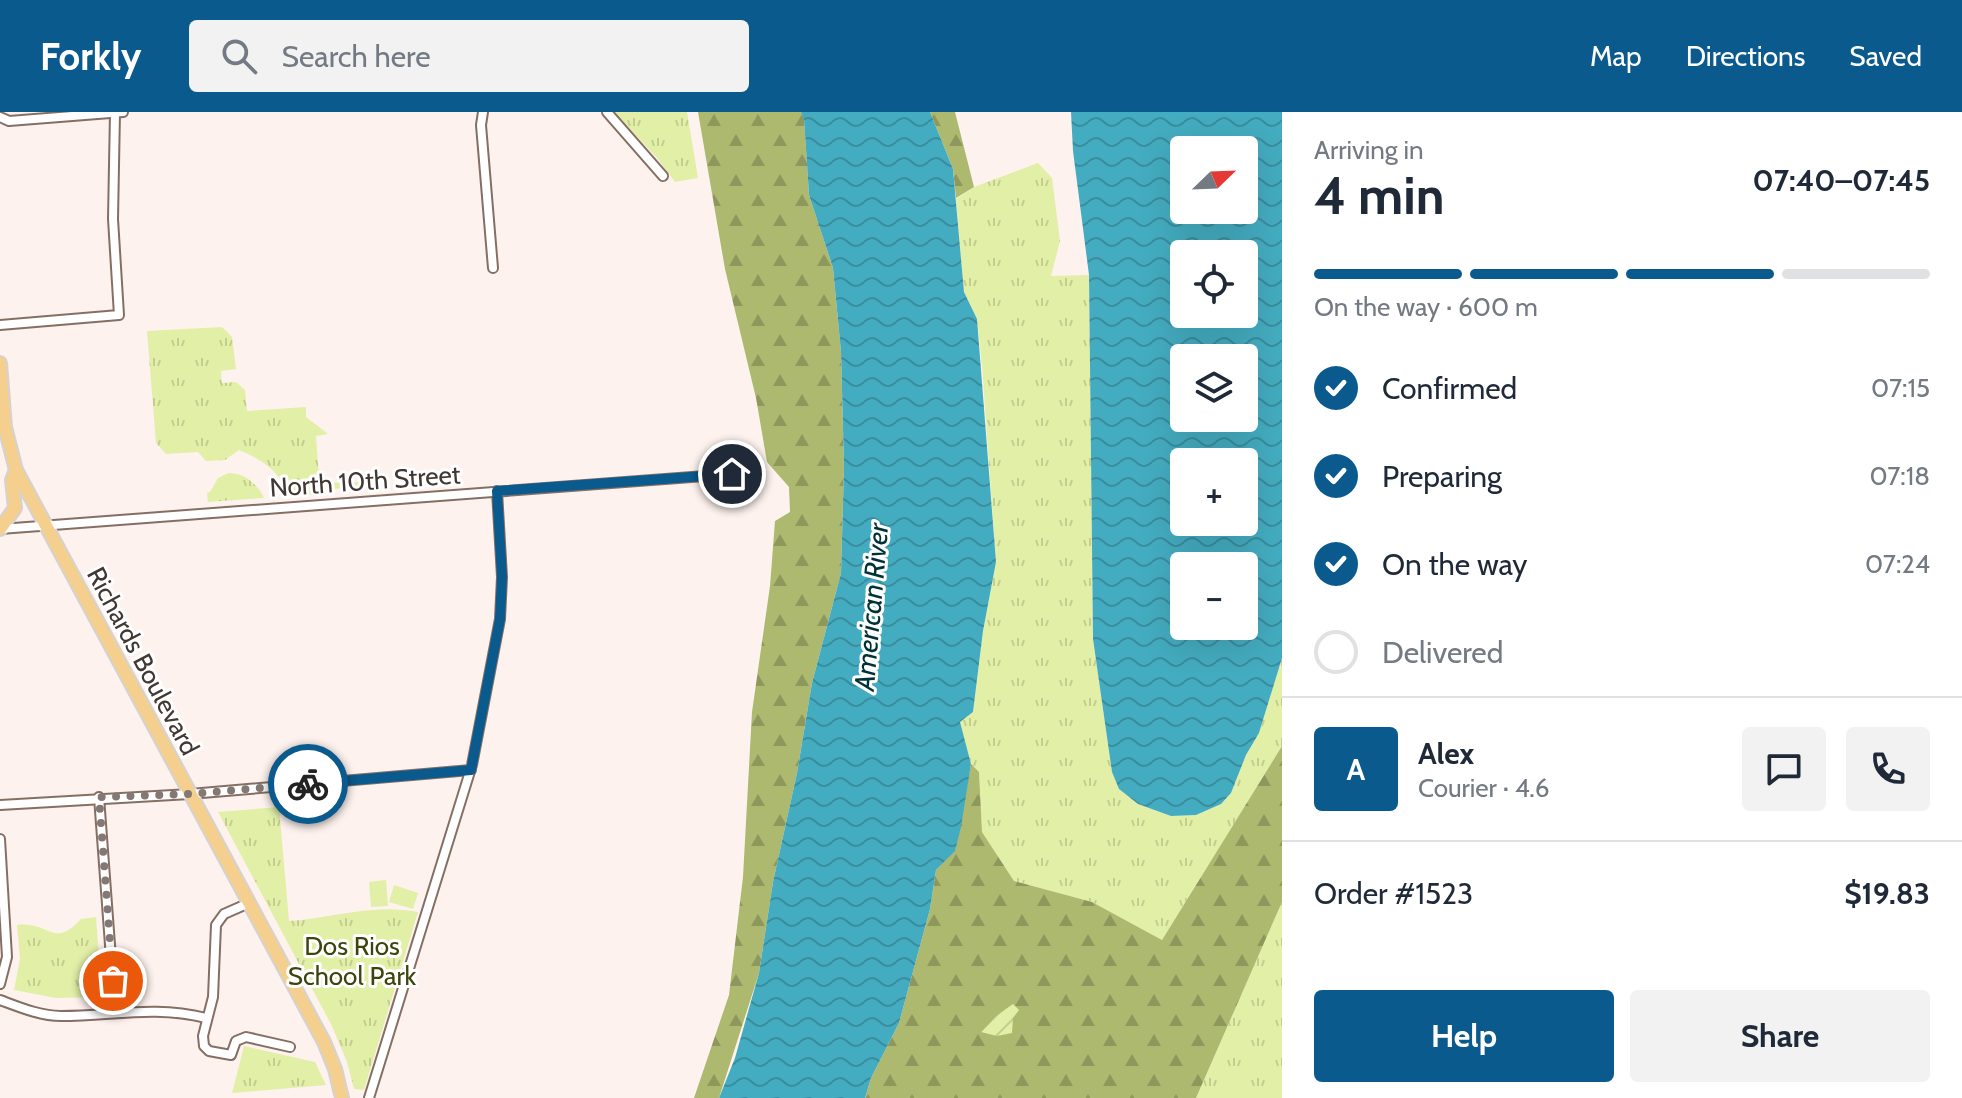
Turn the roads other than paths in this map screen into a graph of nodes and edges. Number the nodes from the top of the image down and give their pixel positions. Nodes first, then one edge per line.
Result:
1 (115, 112) edge
2 (123, 112) edge
3 (474, 112) edge
4 (483, 112) edge
5 (607, 112) edge
6 (0, 117) edge
7 (481, 125) junction
8 (663, 176) dead end
9 (493, 268) dead end
10 (0, 325) edge
11 (0, 363) edge
12 (16, 470) junction
13 (732, 474) dead end
14 (497, 491) junction
15 (45, 525) junction
16 (0, 529) edge
17 (471, 770) junction
18 (190, 794) junction
19 (99, 797) junction
20 (0, 805) edge
21 (0, 839) edge
22 (249, 903) junction
23 (0, 984) edge
24 (0, 1000) edge
25 (115, 1012) junction
26 (206, 1018) junction
27 (290, 1047) dead end
28 (342, 1098) edge
29 (369, 1098) edge

1 - 2 street
1 - 6 street
1 - 10 street
3 - 7 street
4 - 7 street
5 - 8 street
7 - 9 street
11 - 12 main road, Richards Boulevard
12 - 15 main road, Richards Boulevard
12 - 16 main road
13 - 14 street, North 10th Street
14 - 15 street, North 10th Street
14 - 17 street
15 - 16 street, North 10th Street
15 - 18 main road, Richards Boulevard
17 - 18 street
17 - 29 street
18 - 19 street
18 - 22 main road, Richards Boulevard
19 - 20 street
19 - 25 street
21 - 23 street
22 - 26 street
22 - 28 main road, Richards Boulevard
24 - 25 street
25 - 26 street
26 - 27 street

